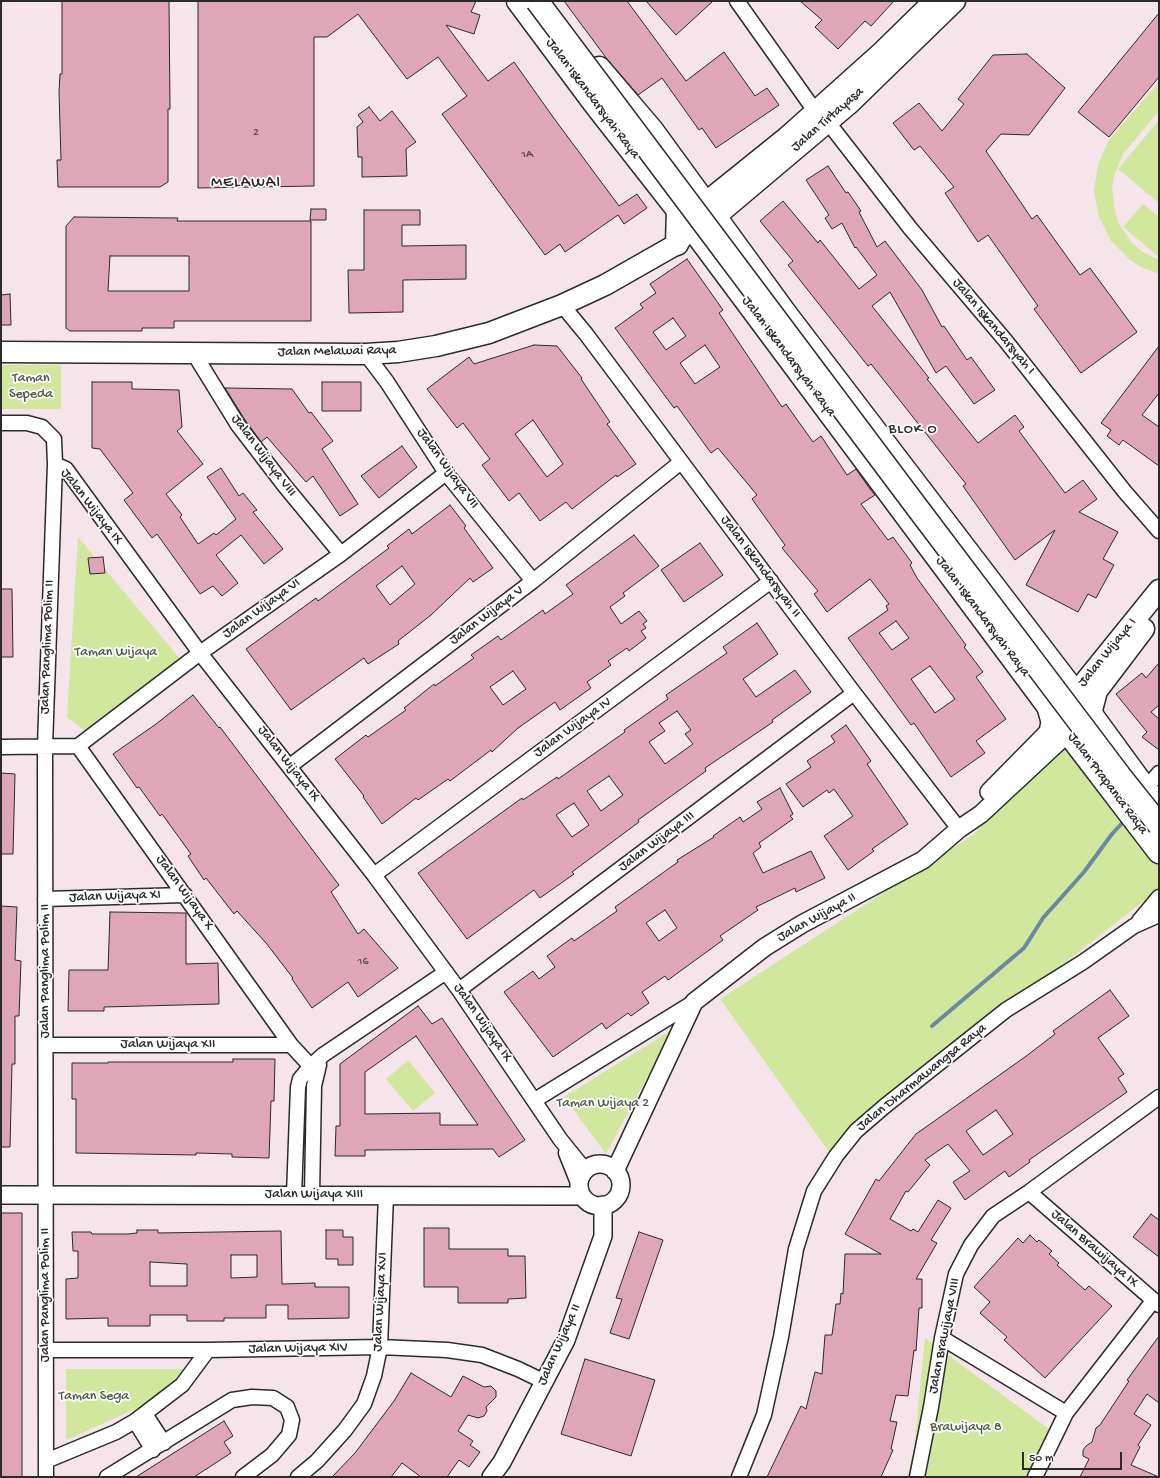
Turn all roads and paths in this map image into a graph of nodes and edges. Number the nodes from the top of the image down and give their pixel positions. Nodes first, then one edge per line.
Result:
1 (518, 1) edge
2 (537, 1) edge
3 (549, 1) edge
4 (737, 1) edge
5 (934, 1) edge
6 (955, 1) edge
7 (821, 116) junction
8 (678, 209) junction
9 (710, 210) junction
10 (694, 232) junction
11 (677, 244) junction
12 (562, 305) junction
13 (1, 352) edge
14 (193, 352) junction
15 (366, 354) junction
16 (1, 423) edge
17 (681, 462) junction
18 (55, 464) junction
19 (446, 473) junction
20 (1159, 532) edge
21 (341, 554) junction
22 (533, 581) junction
23 (771, 581) junction
24 (1159, 590) edge
25 (1159, 610) edge
26 (200, 653) junction
27 (854, 693) junction
28 (1076, 693) junction
29 (1050, 708) junction
30 (1090, 714) junction
31 (1068, 733) junction
32 (1, 746) edge
33 (45, 746) junction
34 (78, 746) junction
35 (290, 766) junction
36 (1159, 773) edge
37 (1145, 789) junction
38 (1159, 807) edge
39 (1159, 825) edge
40 (958, 827) junction
41 (1159, 852) edge
42 (374, 875) junction
43 (185, 895) junction
44 (1159, 897) edge
45 (46, 899) junction
46 (1159, 915) edge
47 (1134, 926) junction
48 (446, 972) junction
49 (459, 990) junction
50 (694, 1002) junction
51 (46, 1045) junction
52 (291, 1045) junction
53 (313, 1070) junction
54 (535, 1100) junction
55 (1157, 1102) edge
56 (560, 1139) junction
57 (586, 1170) junction
58 (615, 1171) junction
59 (581, 1192) junction
60 (1029, 1192) junction
61 (47, 1194) junction
62 (1, 1195) edge
63 (294, 1195) junction
64 (312, 1195) junction
65 (386, 1195) junction
66 (603, 1205) junction
67 (1156, 1303) edge
68 (942, 1338) junction
69 (380, 1347) junction
70 (46, 1350) junction
71 (208, 1350) junction
72 (545, 1382) junction
73 (1066, 1413) junction
74 (140, 1417) junction
75 (158, 1446) junction
76 (46, 1461) junction
77 (46, 1477) edge
78 (107, 1477) edge
79 (243, 1477) edge
80 (298, 1477) edge
81 (491, 1477) edge
82 (739, 1477) edge
83 (917, 1477) edge
84 (1034, 1477) edge

1 - 8 main road, Jalan Iskandarsyah Raya
2 - 39 main road, bridge
3 - 9 main road, Jalan Iskandarsyah Raya
4 - 7 street, Jalan Iskandarsyah I
5 - 7 main road, Jalan Tirtayasa
6 - 7 main road, Jalan Tirtayasa
7 - 9 main road, Jalan Tirtayasa
7 - 20 street, Jalan Iskandarsyah I
8 - 10 main road, Jalan Iskandarsyah Raya
8 - 11 main road
9 - 10 main road, Jalan Tirtayasa
9 - 28 main road, Jalan Iskandarsyah Raya
10 - 11 main road, Jalan Melawai Raya
10 - 29 main road, Jalan Iskandarsyah Raya
11 - 12 main road, Jalan Melawai Raya
12 - 15 main road, Jalan Melawai Raya
12 - 17 street, Jalan Iskandarsyah II
13 - 14 main road, Jalan Melawai Raya
14 - 15 main road, Jalan Melawai Raya
14 - 21 street, Jalan Wijaya VIII
15 - 19 street, Jalan Wijaya VII
16 - 18 street, Jalan Wijaya IX
17 - 22 street, Jalan Wijaya V
17 - 23 street, Jalan Iskandarsyah II
18 - 26 street, Jalan Wijaya IX
18 - 33 street, Jalan Panglima Polim II
19 - 21 street, Jalan Wijaya VI
19 - 22 street, Jalan Wijaya VII
21 - 26 street, Jalan Wijaya VI
22 - 35 street, Jalan Wijaya V
23 - 27 street, Jalan Iskandarsyah II
23 - 42 street, Jalan Wijaya IV
24 - 28 main road, Jalan Wijaya I
25 - 30 main road, Jalan Wijaya I
26 - 34 street, Jalan Wijaya VI
26 - 35 street, Jalan Wijaya IX
27 - 40 street, Jalan Iskandarsyah II
27 - 49 street, Jalan Wijaya III
28 - 29 main road, Jalan Wijaya I
28 - 30 main road, Jalan Prapanca Raya
29 - 31 main road, Jalan Prapanca Raya
29 - 40 street, Jalan Wijaya II
30 - 37 main road, Jalan Prapanca Raya
31 - 40 street, Jalan Wijaya II
31 - 41 main road, Jalan Prapanca Raya
32 - 33 street
33 - 34 street
33 - 45 street, Jalan Panglima Polim II
34 - 43 street, Jalan Wijaya X
35 - 42 street, Jalan Wijaya IX
36 - 37 street
37 - 38 main road, Jalan Prapanca Raya
40 - 50 street, Jalan Wijaya II
42 - 48 street, Jalan Wijaya IX
43 - 45 street, Jalan Wijaya XI
43 - 52 street, Jalan Wijaya X
44 - 47 street, Jalan Dharmawangsa Raya
45 - 51 street, Jalan Panglima Polim II
46 - 47 street, Jalan Dharmawangsa Raya
47 - 82 street, Jalan Dharmawangsa Raya
48 - 49 street, Jalan Wijaya IX
48 - 53 street
49 - 54 street, Jalan Wijaya IX
50 - 54 street, Jalan Wijaya II
50 - 58 street, Jalan Wijaya II
51 - 52 street, Jalan Wijaya XII
51 - 61 street, Jalan Panglima Polim II
52 - 53 street, Jalan Wijaya X
53 - 63 street
53 - 64 street
54 - 56 street, Jalan Wijaya IX
55 - 60 street, Jalan Brawijaya VIII
56 - 57 street, Jalan Wijaya IX
56 - 59 street, Jalan Wijaya IX
57 - 58 street
57 - 59 street
58 - 66 street
59 - 65 street, Jalan Wijaya XIII
59 - 66 street
60 - 67 street, Jalan Brawijaya IX
60 - 68 street, Jalan Brawijaya VIII
61 - 62 street, Jalan Wijaya XIII
61 - 63 street, Jalan Wijaya XIII
61 - 70 street, Jalan Panglima Polim II
63 - 64 street, Jalan Wijaya XIII
64 - 65 street, Jalan Wijaya XIII
65 - 69 street, Jalan Wijaya XVI
66 - 72 street, Jalan Wijaya II
67 - 73 street
68 - 73 street
68 - 83 street, Jalan Brawijaya VIII
69 - 71 street, Jalan Wijaya XIV
69 - 72 street, Jalan Wijaya XIV
69 - 80 street, Jalan Wijaya XVI
70 - 71 street, Jalan Wijaya XIV
70 - 76 street, Jalan Panglima Polim II
71 - 74 street
72 - 81 street, Jalan Wijaya II
73 - 84 street
74 - 75 street
74 - 76 street
75 - 78 street
75 - 79 street
76 - 77 street, Jalan Panglima Polim II

